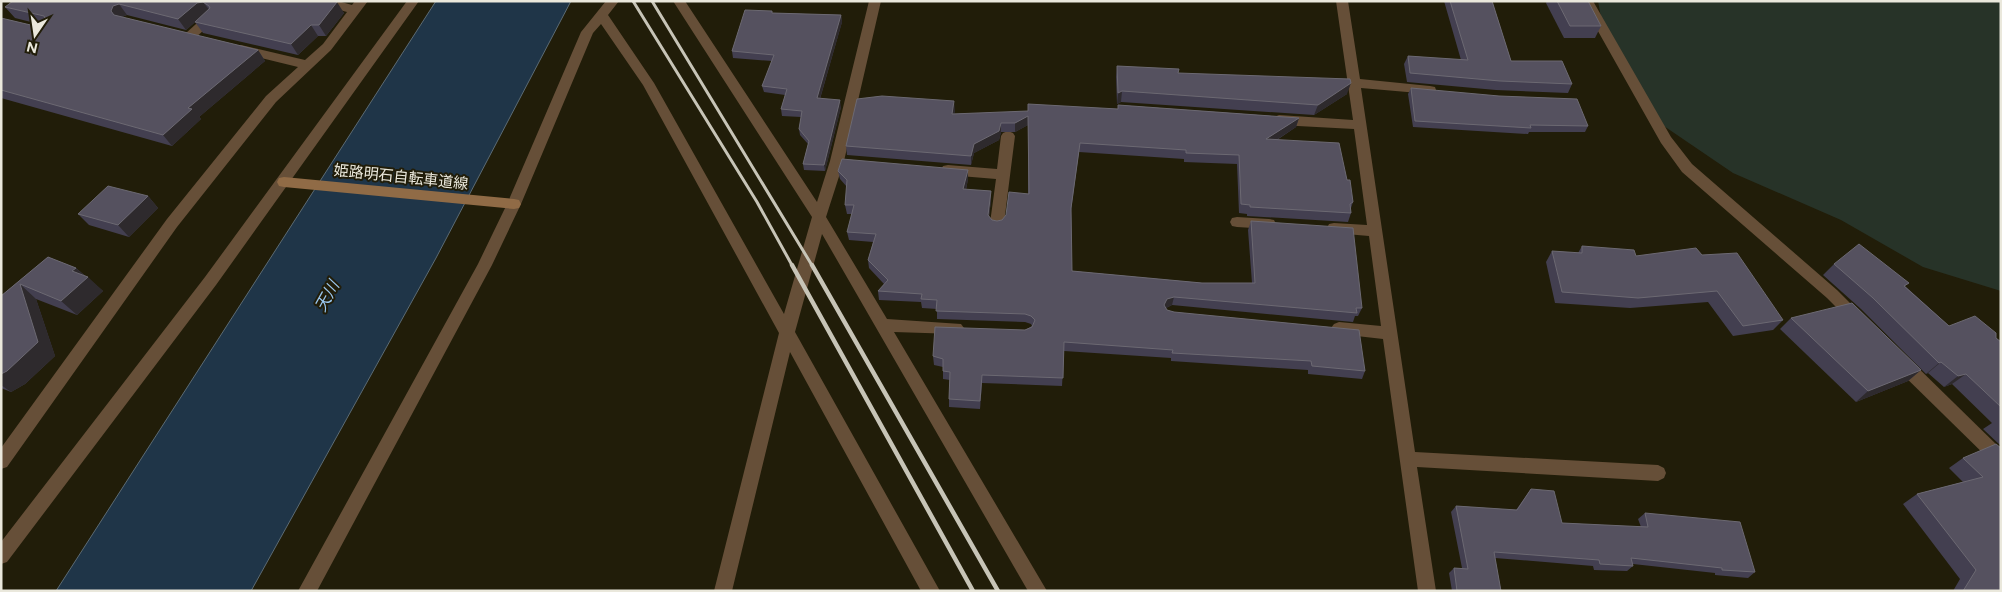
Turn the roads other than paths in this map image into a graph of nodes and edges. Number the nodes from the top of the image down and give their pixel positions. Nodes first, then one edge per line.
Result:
1 (322, 1) edge
2 (413, 1) edge
3 (613, 1) edge
4 (679, 1) edge
5 (875, 1) edge
6 (1342, 1) edge
7 (1587, 1) edge
8 (359, 6) edge
9 (601, 15) junction
10 (210, 18) edge
11 (208, 41) edge
12 (226, 45) edge
13 (308, 65) junction
14 (1354, 83) junction
15 (1440, 91) edge
16 (1270, 119) edge
17 (1360, 125) junction
18 (1008, 136) edge
19 (935, 169) edge
20 (1003, 174) junction
21 (284, 182) junction
22 (514, 204) junction
23 (819, 217) junction
24 (1238, 222) dead end
25 (997, 223) edge
26 (1287, 225) edge
27 (1316, 227) edge
28 (1375, 231) junction
29 (882, 325) junction
30 (1320, 327) edge
31 (968, 328) edge
32 (1867, 328) edge
33 (787, 332) junction
34 (1390, 333) junction
35 (1888, 349) edge
36 (1408, 458) junction
37 (2001, 460) edge
38 (1, 462) edge
39 (1658, 473) dead end
40 (1, 556) edge
41 (307, 591) edge
42 (723, 591) edge
43 (931, 591) edge
44 (1038, 591) edge
45 (1427, 591) edge

1 - 8 street
2 - 21 street
3 - 9 street
4 - 23 street
5 - 23 street
6 - 14 street
7 - 32 street
8 - 13 street
9 - 22 street
9 - 33 street
10 - 11 street
12 - 13 street
13 - 38 street
14 - 15 street
14 - 17 street
16 - 17 street
17 - 28 street
18 - 20 street
19 - 20 street
20 - 25 street
21 - 22 main road, 姫路明石自転車道線
21 - 40 street
22 - 41 street
23 - 29 street
23 - 33 street
24 - 26 street
27 - 28 street
28 - 34 street
29 - 31 street
29 - 44 street
30 - 34 street
33 - 42 street
33 - 43 street
34 - 36 street
35 - 37 street
36 - 39 street
36 - 45 street

